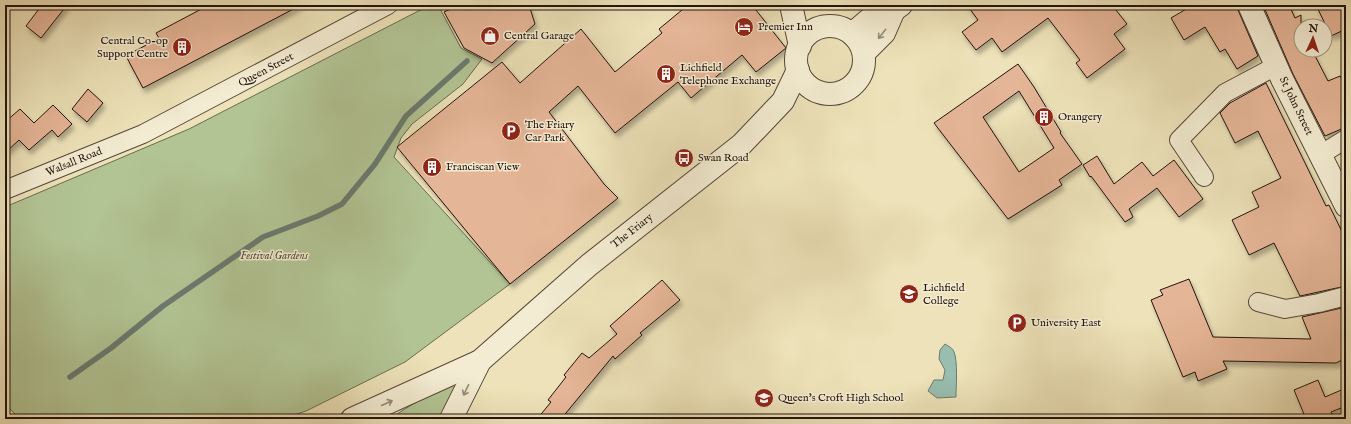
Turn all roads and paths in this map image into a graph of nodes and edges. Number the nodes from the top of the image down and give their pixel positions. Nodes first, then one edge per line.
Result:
1 (388, 5) edge
2 (792, 5) edge
3 (1248, 5) edge
4 (897, 8) edge
5 (824, 27) junction
6 (852, 34) junction
7 (800, 46) junction
8 (864, 53) junction
9 (1276, 66) junction
10 (798, 70) junction
11 (812, 89) junction
12 (783, 101) junction
13 (143, 134) joint
14 (1346, 139) edge
15 (1320, 155) junction
16 (1204, 177) dead end
17 (5, 190) edge
18 (1346, 206) edge
19 (1346, 296) edge
20 (1258, 302) dead end
21 (480, 361) junction
22 (352, 419) edge
23 (451, 419) edge

1 - 13 street, Queen Street
2 - 5 street
2 - 7 street
3 - 9 street, St John Street
4 - 6 street
4 -> 8 street
5 - 6 street
5 - 7 street
6 - 8 street
7 - 10 street
8 - 11 street
9 - 15 street, St John Street
9 - 16 street
10 - 11 street
10 - 12 street, The Friary
11 - 12 street, The Friary
12 - 21 street, The Friary
13 - 17 street, Walsall Road
14 - 15 street
15 - 18 street, St John Street
19 - 20 street
22 -> 21 street, The Friary
21 -> 23 street, The Friary

